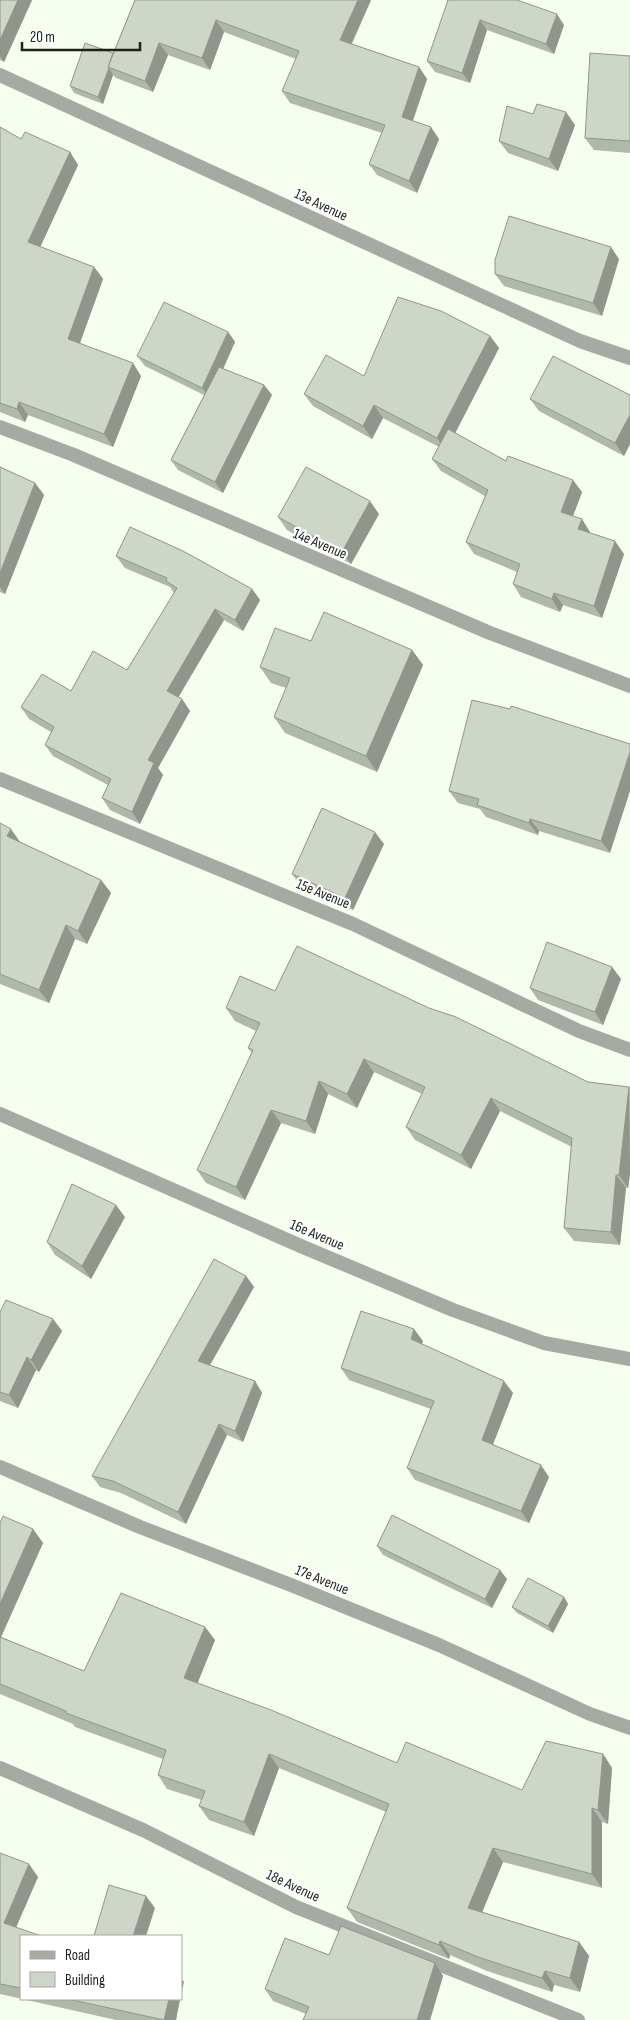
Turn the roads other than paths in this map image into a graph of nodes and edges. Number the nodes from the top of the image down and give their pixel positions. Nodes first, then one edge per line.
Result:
1 (0, 75) edge
2 (630, 358) edge
3 (0, 426) edge
4 (630, 686) edge
5 (0, 779) edge
6 (630, 1050) edge
7 (0, 1114) edge
8 (630, 1359) edge
9 (0, 1467) edge
10 (630, 1728) edge
11 (0, 1768) edge
12 (578, 2020) edge

1 - 2 street, 13e Avenue
3 - 4 street, 14e Avenue
5 - 6 street, 15e Avenue
7 - 8 street, 16e Avenue
9 - 10 street, 17e Avenue
11 - 12 street, 18e Avenue

